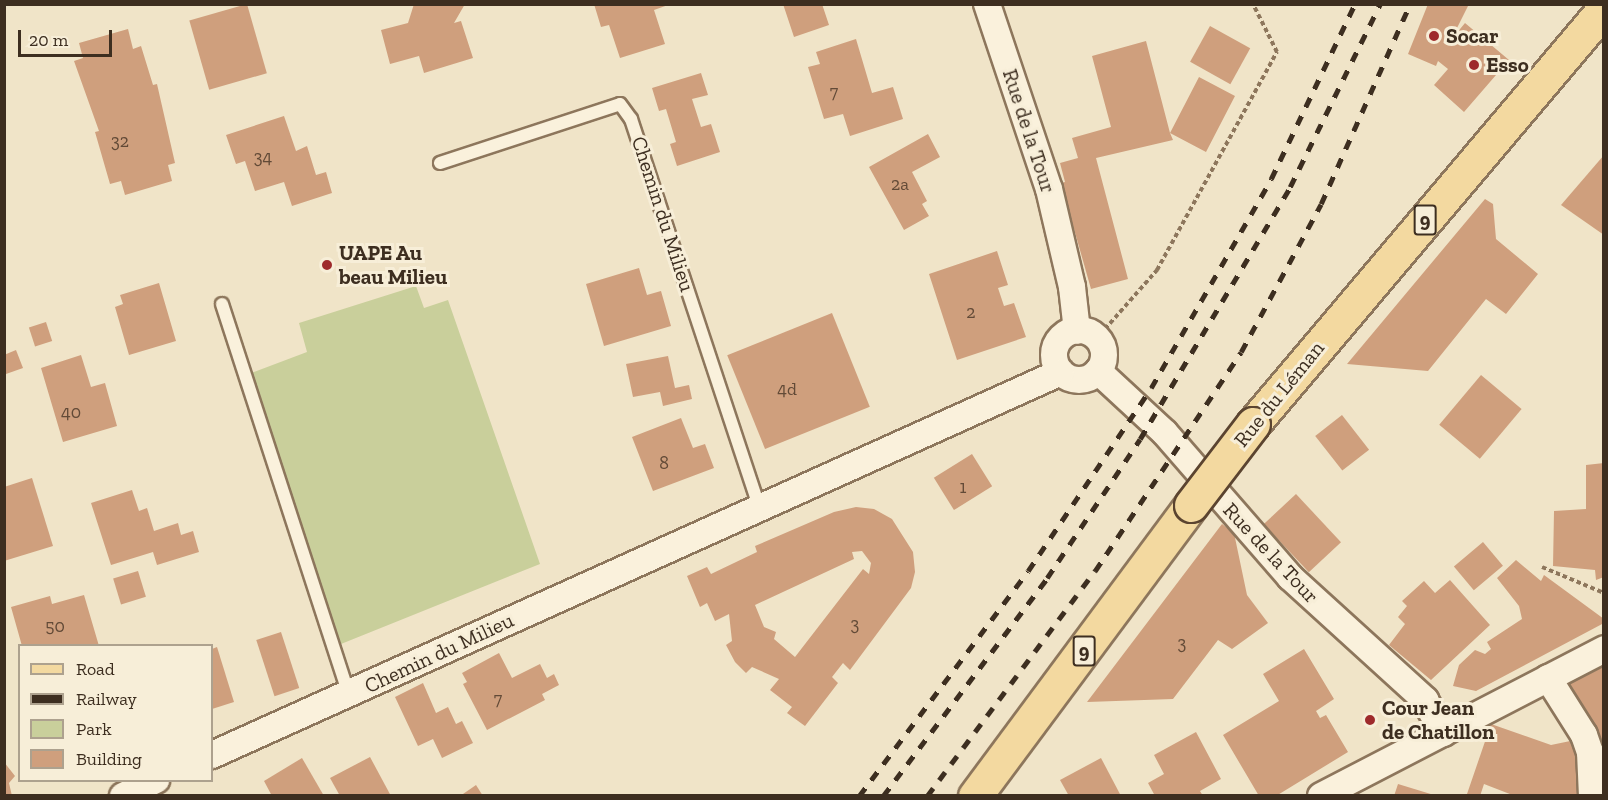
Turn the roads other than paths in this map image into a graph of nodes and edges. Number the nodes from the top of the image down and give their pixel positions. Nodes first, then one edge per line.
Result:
1 (987, 4) edge
2 (1600, 18) edge
3 (440, 163) dead end
4 (222, 304) dead end
5 (1086, 334) junction
6 (1098, 371) junction
7 (1061, 372) junction
8 (759, 507) junction
9 (1604, 649) edge
10 (1548, 678) junction
11 (349, 694) junction
12 (1443, 733) junction
13 (213, 755) edge
14 (152, 782) edge
15 (123, 795) edge
16 (975, 795) edge
17 (1321, 795) edge
18 (1592, 795) edge

1 - 5 street, Rue de la Tour
2 - 16 main road, Rue du Léman / 9, bridge
3 - 8 lane, Chemin du Milieu
4 - 11 lane, Chemin du Milieu
5 - 6 street
5 - 7 street
6 - 7 street
6 - 12 street, Rue de la Tour
7 - 8 street, Chemin du Milieu
8 - 11 street, Chemin du Milieu
9 - 10 street
10 - 12 street
10 - 18 street
11 - 13 street, Chemin du Milieu
12 - 17 street
14 - 15 street

